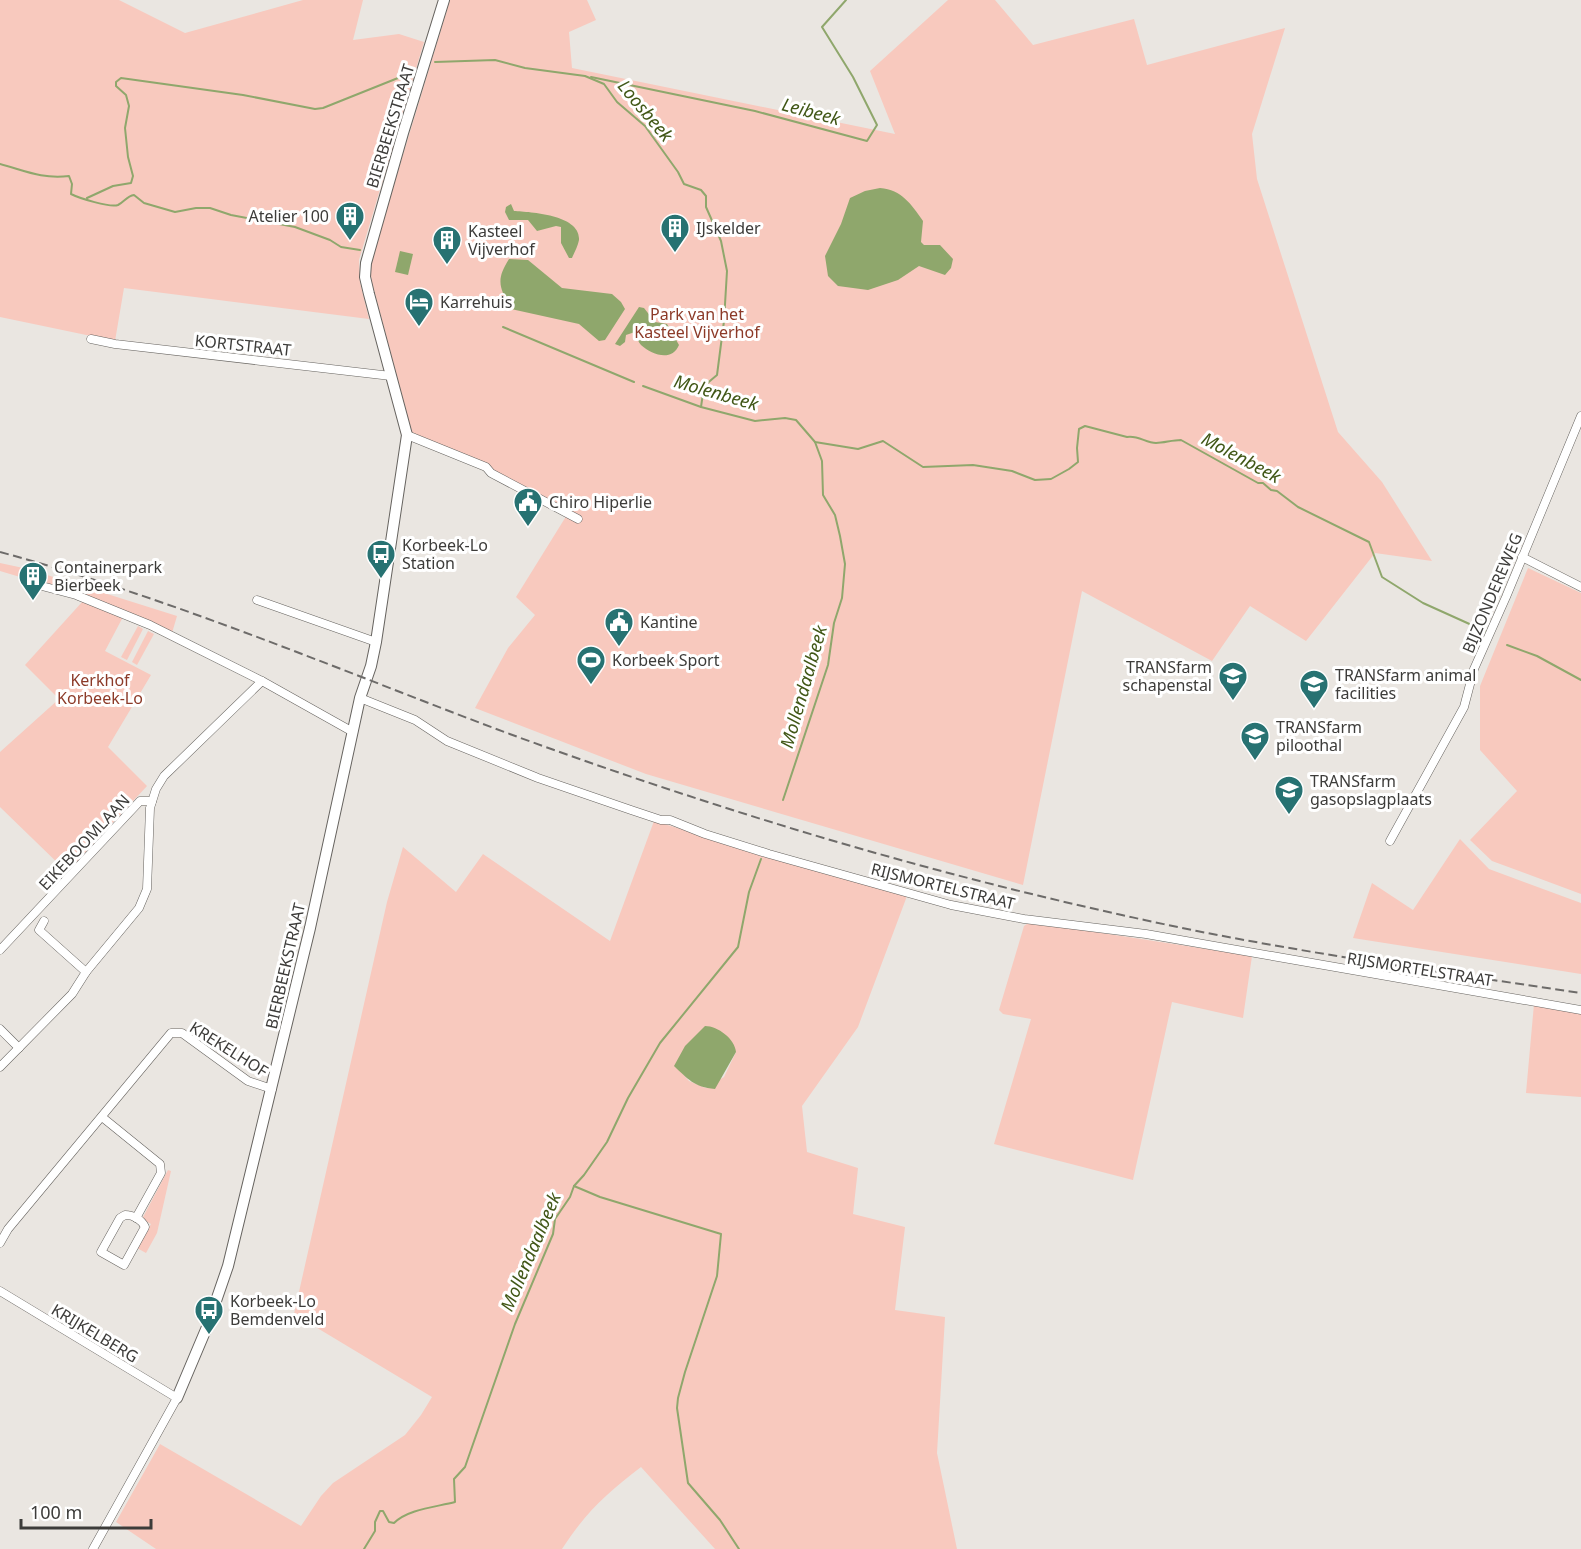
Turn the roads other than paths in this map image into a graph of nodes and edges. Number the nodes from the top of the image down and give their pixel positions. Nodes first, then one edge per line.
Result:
1 (444, 0) edge
2 (91, 339) dead end
3 (391, 376) junction
4 (1581, 416) edge
5 (407, 435) junction
6 (578, 519) dead end
7 (1522, 557) junction
8 (38, 585) dead end
9 (1581, 587) edge
10 (257, 600) dead end
11 (376, 642) junction
12 (262, 681) junction
13 (360, 698) junction
14 (353, 732) junction
15 (152, 801) junction
16 (1390, 841) dead end
17 (44, 921) dead end
18 (0, 950) edge
19 (86, 972) junction
20 (1581, 1010) edge
21 (0, 1029) edge
22 (19, 1048) junction
23 (0, 1067) edge
24 (272, 1089) junction
25 (102, 1117) junction
26 (136, 1218) junction
27 (0, 1243) edge
28 (0, 1291) edge
29 (177, 1398) junction
30 (93, 1549) edge

1 - 3 street, BIERBEEKSTRAAT
2 - 3 street, KORTSTRAAT
3 - 5 street, BIERBEEKSTRAAT
4 - 7 street, BIJZONDEREWEG
5 - 6 street
5 - 11 street, BIERBEEKSTRAAT
7 - 9 street
7 - 16 street, BIJZONDEREWEG
8 - 12 street
10 - 11 street
11 - 13 street, BIERBEEKSTRAAT
12 - 14 street
12 - 15 street, EIKEBOOMLAAN
13 - 14 street, BIERBEEKSTRAAT
13 - 20 street, RIJSMORTELSTRAAT
14 - 24 street, BIERBEEKSTRAAT
15 - 18 street, EIKEBOOMLAAN
15 - 19 street
17 - 19 street
19 - 22 street
21 - 22 street
22 - 23 street
24 - 25 street, KREKELHOF
24 - 29 street, BIERBEEKSTRAAT
25 - 26 street
25 - 27 street, KREKELHOF
26 - 26 street
28 - 29 street, KRIJKELBERG
29 - 30 street, BIERBEEKSTRAAT

